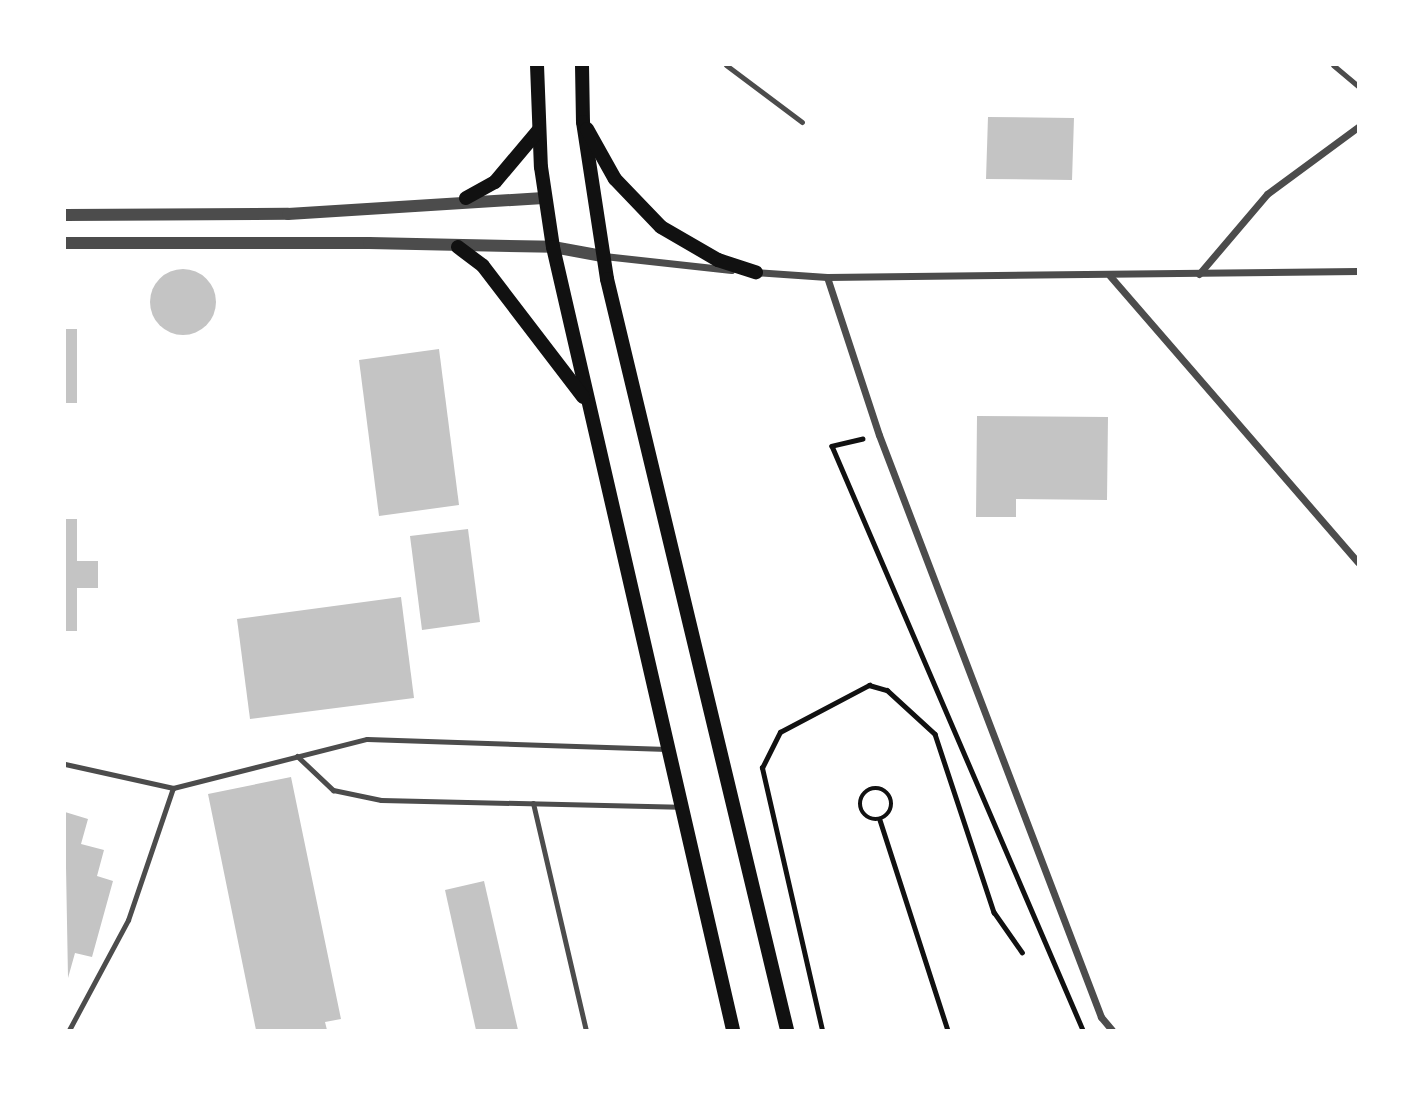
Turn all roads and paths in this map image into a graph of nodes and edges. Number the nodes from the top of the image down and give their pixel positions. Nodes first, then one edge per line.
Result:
1 (537, 65) edge
2 (582, 65) edge
3 (726, 65) edge
4 (1333, 65) edge
5 (1358, 86) edge
6 (583, 122) junction
7 (802, 122) dead end
8 (1358, 127) edge
9 (538, 131) junction
10 (466, 198) junction
11 (544, 198) junction
12 (65, 215) edge
13 (65, 243) edge
14 (458, 247) junction
15 (553, 247) junction
16 (603, 256) junction
17 (1358, 271) edge
18 (757, 272) junction
19 (1199, 274) junction
20 (1110, 276) junction
21 (827, 277) junction
22 (586, 401) junction
23 (879, 435) junction
24 (1358, 562) edge
25 (670, 749) junction
26 (297, 756) junction
27 (65, 764) edge
28 (173, 788) junction
29 (533, 803) junction
30 (682, 807) junction
31 (880, 820) junction
32 (1022, 952) dead end
33 (69, 1030) edge
34 (586, 1030) edge
35 (733, 1030) edge
36 (787, 1030) edge
37 (822, 1030) edge
38 (948, 1030) edge
39 (1083, 1030) edge
40 (1112, 1030) edge

1 - 9 main road
2 - 6 main road
3 - 7 lane
4 - 5 lane
6 - 16 main road
6 - 18 main road
8 - 19 street
9 - 10 main road
9 - 11 main road
10 - 11 street
10 - 12 street
11 - 15 main road
13 - 14 street
14 - 15 street
14 - 22 main road
15 - 16 street
15 - 22 main road
16 - 18 street
16 - 36 main road
17 - 19 street
18 - 21 street
19 - 20 street
20 - 21 street
20 - 24 street
21 - 23 street
22 - 25 main road
23 - 39 path
23 - 40 street
25 - 26 lane
25 - 30 main road
26 - 28 lane
26 - 29 lane
27 - 28 lane
28 - 33 lane
29 - 30 lane
29 - 34 lane
30 - 35 main road
31 - 31 path
31 - 38 path
32 - 37 path

